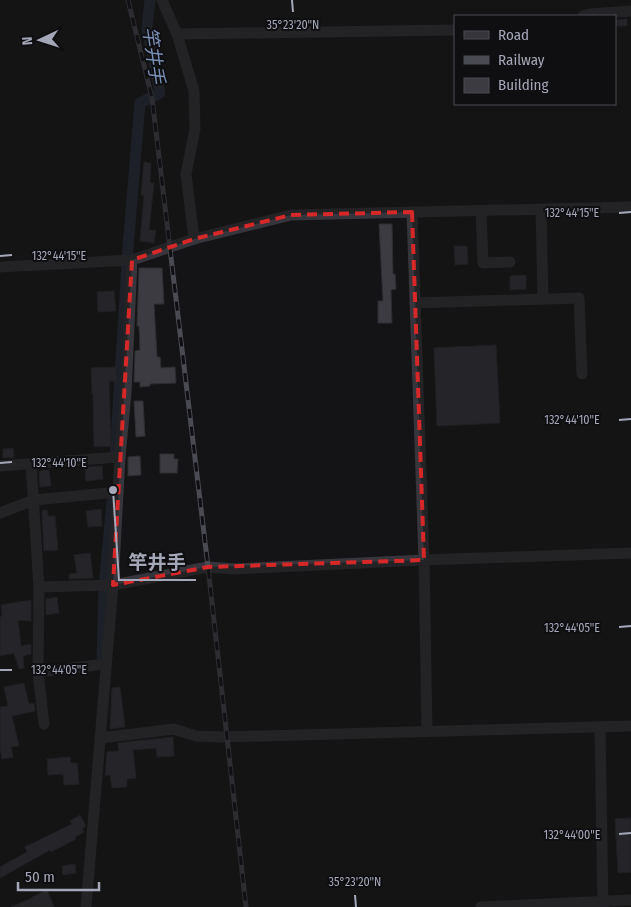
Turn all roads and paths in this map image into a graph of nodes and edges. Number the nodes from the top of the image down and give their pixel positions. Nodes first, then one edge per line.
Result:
1 (162, 0) edge
2 (631, 11) edge
3 (586, 15) edge
4 (454, 30) edge
5 (177, 34) junction
6 (631, 207) edge
7 (540, 209) junction
8 (481, 211) junction
9 (412, 212) junction
10 (194, 238) junction
11 (132, 260) junction
12 (510, 262) dead end
13 (0, 267) edge
14 (543, 298) junction
15 (415, 303) junction
16 (582, 374) dead end
17 (120, 457) junction
18 (31, 464) junction
19 (0, 466) edge
20 (118, 492) junction
21 (34, 500) junction
22 (0, 512) edge
23 (631, 553) edge
24 (424, 560) junction
25 (113, 586) junction
26 (39, 587) junction
27 (106, 664) junction
28 (38, 672) junction
29 (44, 724) dead end
30 (631, 726) edge
31 (600, 727) junction
32 (427, 732) junction
33 (100, 738) junction
34 (631, 900) edge
35 (603, 904) edge
36 (86, 907) edge
37 (481, 907) edge

1 - 5 street
2 - 3 street
4 - 5 street
5 - 10 street
6 - 7 street
7 - 8 street
7 - 14 street
8 - 9 street
8 - 12 street
9 - 10 street
9 - 15 street
10 - 11 street
11 - 13 street
11 - 17 street
14 - 15 street
14 - 16 street
15 - 24 street
17 - 18 street
17 - 20 street
18 - 19 street
18 - 21 street
20 - 21 street
20 - 25 street
21 - 22 street
21 - 26 street
23 - 24 street
24 - 25 street
24 - 32 street
25 - 26 street
25 - 27 street
26 - 28 street
27 - 28 street
27 - 33 street
28 - 29 street
30 - 31 street
31 - 32 street
31 - 35 street
32 - 33 street
33 - 36 street
34 - 35 street
35 - 37 street

